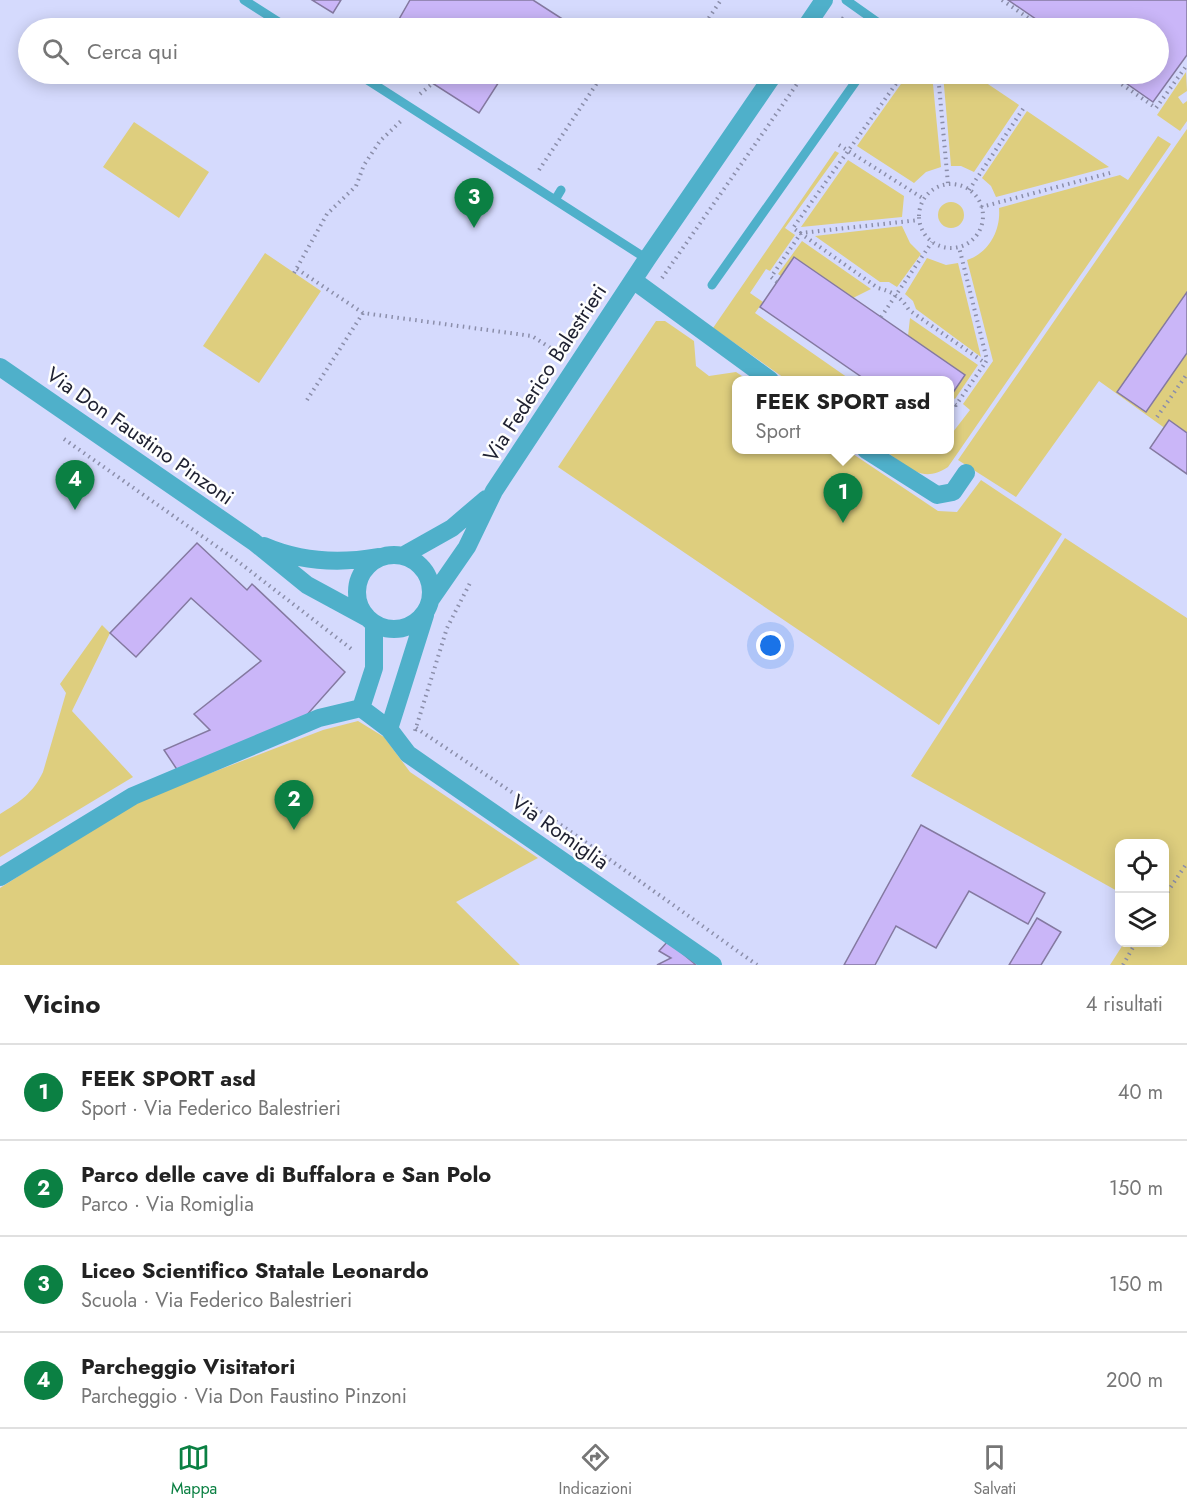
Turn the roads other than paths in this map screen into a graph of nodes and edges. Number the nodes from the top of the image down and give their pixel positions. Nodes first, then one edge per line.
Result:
1 (244, 0) edge
2 (824, 0) edge
3 (846, 0) edge
4 (272, 18) edge
5 (812, 18) edge
6 (871, 18) edge
7 (374, 84) edge
8 (767, 84) edge
9 (854, 84) edge
10 (561, 190) dead end
11 (555, 200) junction
12 (610, 221) dead end
13 (604, 231) junction
14 (647, 259) junction
15 (633, 280) junction
16 (712, 285) dead end
17 (0, 367) edge
18 (763, 376) edge
19 (872, 454) edge
20 (966, 473) dead end
21 (494, 491) junction
22 (254, 542) junction
23 (404, 555) junction
24 (380, 557) junction
25 (428, 607) junction
26 (370, 621) junction
27 (360, 708) junction
28 (389, 729) junction
29 (0, 877) edge
30 (713, 965) edge

1 - 4 lane
2 - 5 street
3 - 6 lane
7 - 11 lane
8 - 14 street, Via Federico Balestrieri
9 - 16 lane
10 - 11 lane
11 - 13 lane
12 - 13 lane
13 - 14 lane
14 - 15 street, Via Federico Balestrieri
15 - 18 street, Via Federico Balestrieri
15 - 21 street, Via Federico Balestrieri
17 - 22 street, Via Don Faustino Pinzoni
19 - 20 street
21 - 23 street, Via Federico Balestrieri
21 - 25 street, Via Federico Balestrieri
22 - 24 street, Via Don Faustino Pinzoni
22 - 26 street, Via Don Faustino Pinzoni
23 - 24 street
23 - 25 street
24 - 26 street
25 - 26 street
25 - 28 street
26 - 27 street
27 - 28 street, Via Romiglia
27 - 29 street
28 - 30 street, Via Romiglia

